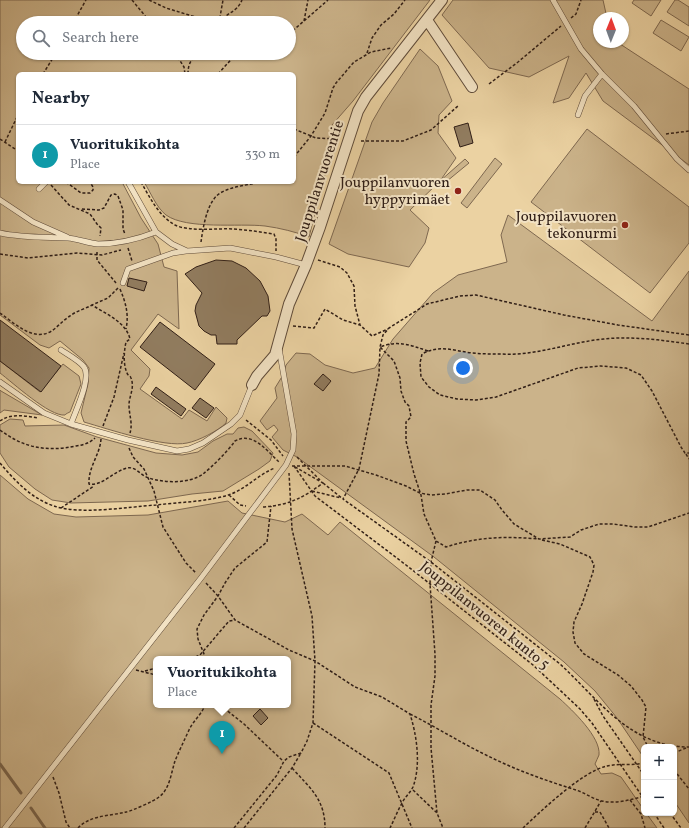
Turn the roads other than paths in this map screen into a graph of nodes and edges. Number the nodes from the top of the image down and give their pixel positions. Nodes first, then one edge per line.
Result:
1 (442, 0) edge
2 (553, 0) edge
3 (428, 20) junction
4 (602, 74) junction
5 (472, 87) dead end
6 (578, 115) dead end
7 (689, 170) edge
8 (45, 184) edge
9 (129, 184) edge
10 (39, 189) dead end
11 (0, 200) edge
12 (156, 232) junction
13 (0, 233) edge
14 (72, 239) junction
15 (187, 251) junction
16 (310, 262) junction
17 (121, 285) road end
18 (277, 346) junction
19 (61, 350) dead end
20 (0, 382) edge
21 (252, 386) joint
22 (71, 424) junction
23 (5, 828) edge

1 - 3 street, Jouppilanvuorentie
2 - 4 lane
3 - 5 street
3 - 16 street, Jouppilanvuorentie
4 - 6 lane
4 - 7 lane
8 - 10 lane
9 - 12 lane
11 - 14 lane
12 - 14 lane
12 - 15 lane
13 - 14 lane
15 - 16 lane
15 - 17 lane
16 - 18 street, Jouppilanvuorentie
18 - 21 street, Jouppilanvuorentie
18 - 23 lane
19 - 22 lane
20 - 22 lane
21 - 22 lane

